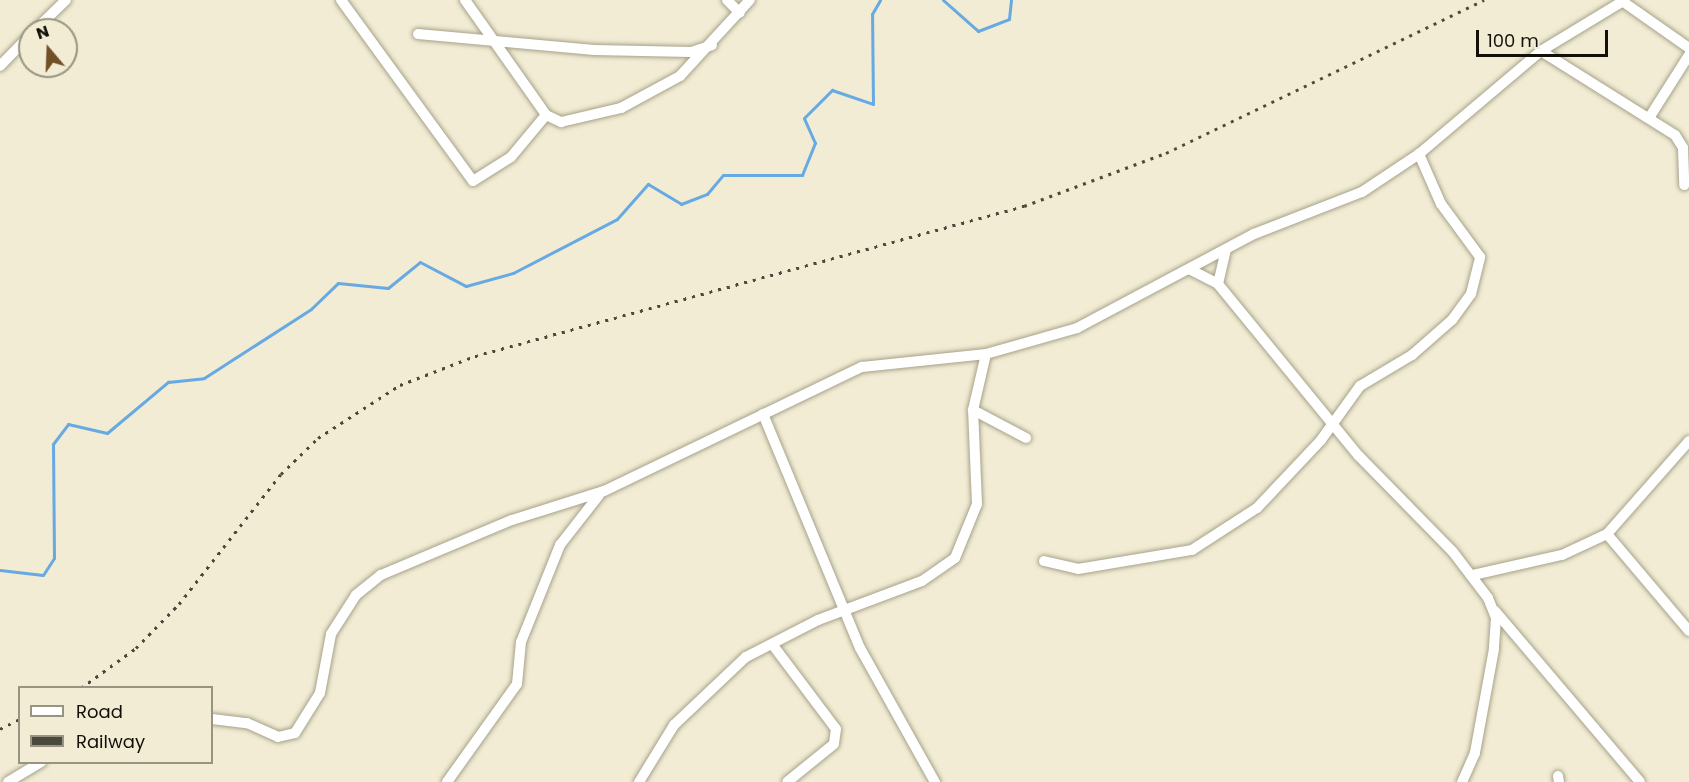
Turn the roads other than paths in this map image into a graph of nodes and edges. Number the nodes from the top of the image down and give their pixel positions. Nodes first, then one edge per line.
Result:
1 (66, 0) edge
2 (341, 0) edge
3 (465, 0) edge
4 (727, 0) edge
5 (750, 0) edge
6 (1624, 1) edge
7 (740, 13) junction
8 (47, 18) edge
9 (418, 34) dead end
10 (499, 44) junction
11 (714, 44) junction
12 (18, 47) edge
13 (1689, 48) edge
14 (1542, 51) junction
15 (1689, 55) edge
16 (0, 66) edge
17 (546, 114) junction
18 (1649, 117) junction
19 (1686, 144) edge
20 (1419, 154) junction
21 (1684, 186) dead end
22 (1227, 250) junction
23 (1191, 270) junction
24 (1218, 284) junction
25 (986, 354) junction
26 (973, 410) junction
27 (763, 414) junction
28 (1333, 424) junction
29 (1026, 438) dead end
30 (1689, 441) edge
31 (1685, 454) edge
32 (604, 490) junction
33 (1607, 534) junction
34 (1044, 561) dead end
35 (1473, 575) junction
36 (1494, 609) junction
37 (845, 611) junction
38 (1689, 631) edge
39 (772, 644) junction
40 (213, 719) edge
41 (38, 764) edge
42 (8, 782) edge
43 (447, 782) edge
44 (639, 782) edge
45 (787, 782) edge
46 (935, 782) edge
47 (1462, 782) edge
48 (1640, 782) edge

1 - 8 street
2 - 17 street
3 - 10 street
4 - 7 street
5 - 7 street
6 - 13 street
6 - 14 street
7 - 11 street
9 - 10 street
10 - 11 street
10 - 17 street
11 - 17 street
12 - 16 street
14 - 18 street
14 - 20 street
15 - 18 street
18 - 19 street
19 - 21 street
20 - 22 street
20 - 28 street
22 - 23 street
22 - 24 street
23 - 24 street
23 - 25 street
24 - 28 street
25 - 26 street
25 - 27 street
26 - 29 street
26 - 37 street
27 - 32 street
27 - 37 street
28 - 34 street
28 - 35 street
30 - 31 street
31 - 33 street
32 - 40 street
32 - 43 street
33 - 35 street
33 - 38 street
35 - 36 street
36 - 47 street
36 - 48 street
37 - 39 street
37 - 46 street
39 - 44 street
39 - 45 street
41 - 42 street

